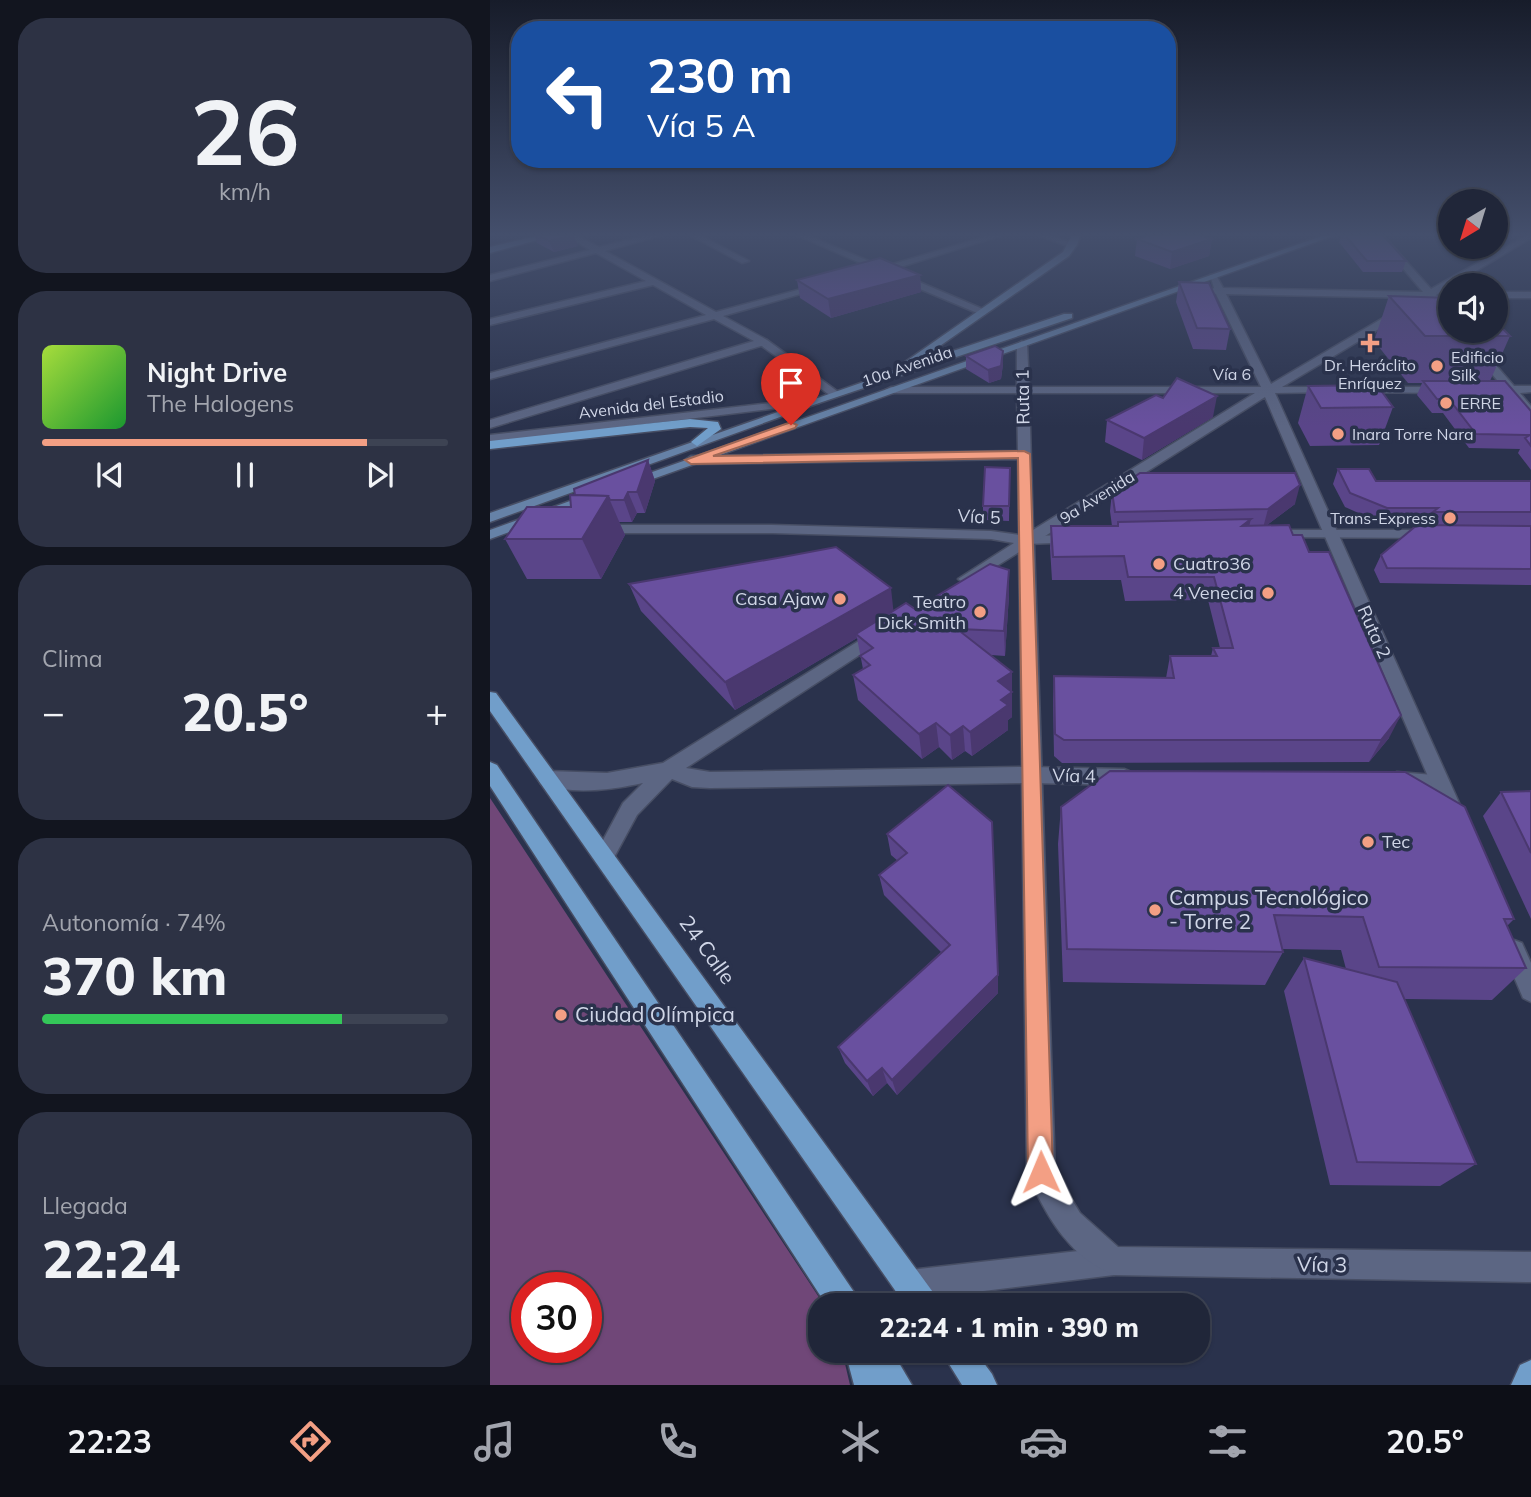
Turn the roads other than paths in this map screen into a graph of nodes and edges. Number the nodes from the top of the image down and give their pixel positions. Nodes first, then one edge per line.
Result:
1 (590, 298) edge
2 (683, 298) edge
3 (781, 298) edge
4 (947, 298) edge
5 (1003, 298) edge
6 (1137, 298) edge
7 (1141, 298) edge
8 (1224, 298) edge
9 (1427, 298) edge
10 (982, 312) junction
11 (716, 316) junction
12 (490, 322) edge
13 (763, 342) junction
14 (1471, 343) edge
15 (1023, 344) junction
16 (892, 374) junction
17 (490, 376) edge
18 (1531, 389) edge
19 (891, 390) junction
20 (1022, 390) junction
21 (1268, 390) junction
22 (1336, 390) edge
23 (1349, 390) edge
24 (1457, 390) edge
25 (1471, 390) edge
26 (1511, 390) junction
27 (835, 394) junction
28 (815, 401) junction
29 (1531, 413) edge
30 (490, 424) edge
31 (490, 439) edge
32 (697, 442) junction
33 (490, 445) edge
34 (1024, 454) junction
35 (691, 460) junction
36 (612, 489) edge
37 (599, 494) edge
38 (490, 518) edge
39 (508, 528) junction
40 (550, 528) edge
41 (577, 528) edge
42 (1331, 533) junction
43 (1254, 534) edge
44 (1439, 534) edge
45 (490, 535) edge
46 (1093, 538) edge
47 (1027, 540) junction
48 (958, 584) edge
49 (888, 629) edge
50 (490, 698) edge
51 (669, 769) junction
52 (490, 770) edge
53 (1032, 775) junction
54 (1149, 777) edge
55 (548, 779) junction
56 (1384, 780) edge
57 (1439, 781) junction
58 (1462, 832) edge
59 (604, 857) junction
60 (1509, 939) edge
61 (1531, 990) edge
62 (1114, 1261) junction
63 (1531, 1267) edge
64 (836, 1293) edge
65 (916, 1293) edge
66 (929, 1293) edge
67 (864, 1363) edge
68 (882, 1363) edge
69 (965, 1363) edge
70 (1531, 1376) edge
71 (870, 1385) edge
72 (897, 1385) edge
73 (981, 1385) edge
74 (1527, 1385) edge

1 - 12 street
2 - 11 street
3 - 11 street
4 - 10 street
5 - 10 main road
6 - 16 main road, 10a Avenida
7 - 15 main road, 10a Avenida
8 - 21 street, Ruta 2
9 - 21 street, 9a Avenida
10 - 16 main road
11 - 13 street
11 - 17 street
13 - 27 street
13 - 30 street
14 - 26 street
15 - 19 main road, 10a Avenida
15 - 20 street, Ruta 1
16 - 27 main road, 10a Avenida
18 - 26 street
19 - 20 street, Vía 6
19 - 35 main road, 10a Avenida
20 - 21 street, Vía 6
20 - 34 street, Ruta 1
21 - 22 street, Vía 6
21 - 42 street, Ruta 2
21 - 47 street, 9a Avenida
23 - 24 street
25 - 26 street
26 - 29 street
27 - 28 main road, 10a Avenida
28 - 31 street, Avenida del Estadio
28 - 32 main road, 10a Avenida
32 - 33 main road
32 - 38 main road, 10a Avenida
34 - 35 street
34 - 47 street, Ruta 1
35 - 36 main road, 10a Avenida
37 - 39 main road
39 - 40 street
39 - 45 main road
41 - 47 street, Vía 5
42 - 43 street
42 - 44 street
42 - 57 street, Ruta 2
46 - 47 street, Vía 5
47 - 48 street, 9a Avenida
47 - 53 street, Ruta 1
49 - 51 street
50 - 55 main road, 24 Calle
51 - 53 street, Vía 4
51 - 55 street
51 - 59 street
52 - 64 main road
53 - 54 street, Vía 4
53 - 62 street, Ruta 1
55 - 59 main road, 24 Calle
56 - 57 street
57 - 58 street, Ruta 2
59 - 65 main road, 24 Calle
60 - 61 street
62 - 63 street, Vía 3
62 - 66 street, Vía 3
67 - 71 main road
68 - 72 main road
69 - 73 main road
70 - 74 main road

